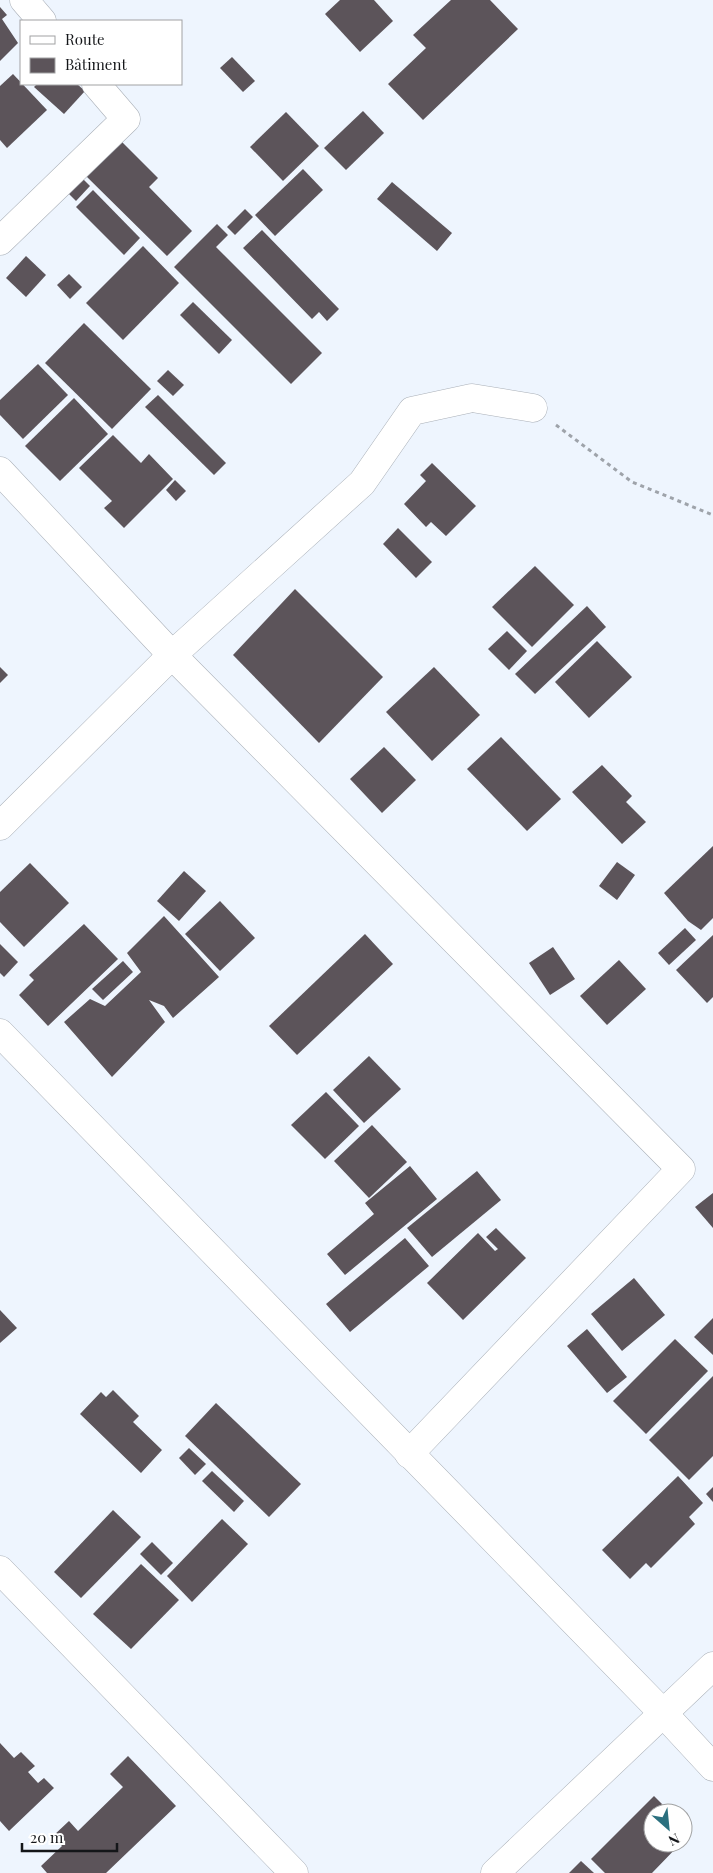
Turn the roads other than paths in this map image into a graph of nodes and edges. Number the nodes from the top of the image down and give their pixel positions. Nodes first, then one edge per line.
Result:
1 (24, 0) edge
2 (41, 20) edge
3 (97, 85) edge
4 (0, 241) edge
5 (533, 408) road end
6 (0, 470) edge
7 (172, 655) junction
8 (0, 826) edge
9 (0, 1033) edge
10 (409, 1454) junction
11 (0, 1570) edge
12 (713, 1666) edge
13 (663, 1713) junction
14 (713, 1767) edge
15 (294, 1873) edge
16 (495, 1873) edge

1 - 2 street
3 - 4 street
5 - 7 street
6 - 7 street
7 - 8 street
7 - 10 street
9 - 10 street
10 - 13 street
11 - 15 street
12 - 13 street
13 - 14 street
13 - 16 street

